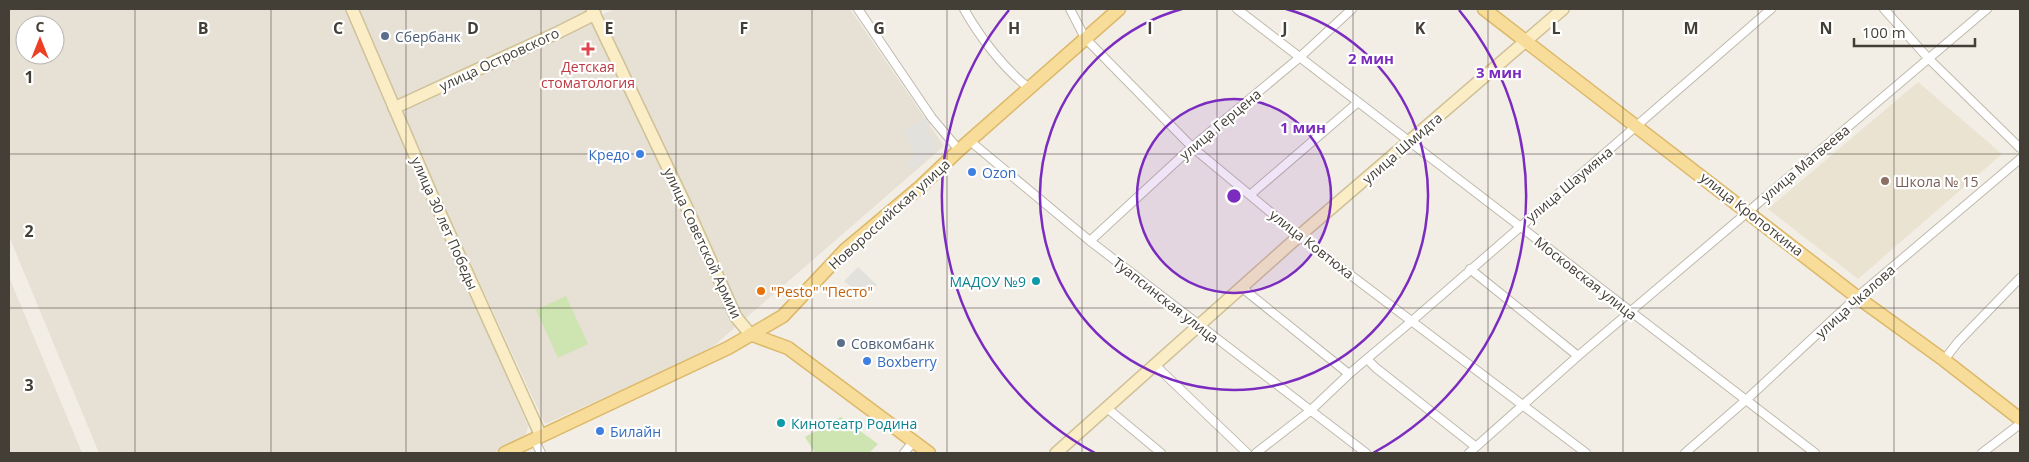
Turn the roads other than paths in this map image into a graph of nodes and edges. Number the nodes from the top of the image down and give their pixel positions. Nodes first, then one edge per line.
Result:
1 (352, 9) edge
2 (858, 9) edge
3 (964, 9) edge
4 (1070, 9) edge
5 (1119, 9) edge
6 (1236, 9) edge
7 (1352, 9) edge
8 (1484, 9) edge
9 (1563, 9) edge
10 (1771, 9) edge
11 (1884, 9) edge
12 (1987, 9) edge
13 (597, 10) edge
14 (1247, 12) edge
15 (1085, 38) junction
16 (1526, 41) junction
17 (1299, 58) junction
18 (1928, 58) junction
19 (1029, 88) junction
20 (1357, 103) junction
21 (394, 108) junction
22 (1637, 126) junction
23 (970, 141) junction
24 (1408, 142) junction
25 (1192, 146) junction
26 (2020, 148) edge
27 (959, 150) junction
28 (2020, 159) edge
29 (1250, 195) junction
30 (1749, 212) junction
31 (1520, 226) junction
32 (1299, 236) junction
33 (1090, 241) junction
34 (1470, 269) junction
35 (2020, 278) edge
36 (1241, 287) junction
37 (1857, 297) junction
38 (1630, 313) junction
39 (1413, 320) junction
40 (1198, 325) junction
41 (750, 334) junction
42 (1578, 356) junction
43 (1367, 359) junction
44 (1944, 360) junction
45 (1155, 365) junction
46 (1349, 374) junction
47 (1746, 400) junction
48 (1524, 405) junction
49 (1106, 408) junction
50 (1310, 411) junction
51 (2020, 419) edge
52 (2020, 424) edge
53 (538, 437) junction
54 (913, 442) junction
55 (1476, 447) junction
56 (1692, 447) junction
57 (1583, 452) edge
58 (505, 453) edge
59 (541, 453) edge
60 (904, 453) edge
61 (928, 453) edge
62 (1056, 453) edge
63 (1161, 453) edge
64 (1247, 453) edge
65 (1256, 453) edge
66 (1366, 453) edge
67 (1469, 453) edge
68 (1685, 453) edge
69 (1700, 453) edge
70 (1815, 453) edge
71 (1982, 453) edge

1 - 21 street, улица 30 лет Победы
2 - 27 street
3 - 19 street
4 - 15 street, улица Ковтюха
5 - 15 main road, Новороссийская улица
6 - 14 street, Московская улица
7 - 17 street, улица Герцена
8 - 16 main road, улица Кропоткина
9 - 16 street, улица Шмидта
10 - 22 street, улица Шаумяна
11 - 18 street
12 - 18 street, улица Матвеева
13 - 21 street, улица Островского
13 - 41 street, улица Советской Армии
14 - 17 street, Московская улица
15 - 19 main road, Новороссийская улица
15 - 25 street, улица Ковтюха
16 - 22 main road, улица Кропоткина
16 - 24 street, улица Шмидта
17 - 20 street, Московская улица
17 - 25 street, улица Герцена
18 - 26 street
18 - 30 street, улица Матвеева
19 - 23 main road, Новороссийская улица
20 - 24 street, Московская улица
20 - 29 street
21 - 53 street, улица 30 лет Победы
22 - 30 main road, улица Кропоткина
22 - 31 street, улица Шаумяна
23 - 27 main road, Новороссийская улица
23 - 33 street, Туапсинская улица
24 - 31 street, Московская улица
24 - 32 street, улица Шмидта
25 - 29 street, улица Ковтюха
25 - 33 street, улица Герцена
27 - 41 main road, Новороссийская улица
28 - 37 street, улица Чкалова
29 - 32 street, улица Ковтюха
30 - 37 main road, улица Кропоткина
30 - 38 street, улица Матвеева
31 - 34 street, улица Шаумяна
31 - 38 street, Московская улица
32 - 36 street, улица Шмидта
32 - 39 street, улица Ковтюха
33 - 40 street, Туапсинская улица
34 - 39 street, улица Шаумяна
34 - 42 street
35 - 44 street
36 - 40 street, улица Шмидта
36 - 46 street
37 - 44 main road, улица Кропоткина
37 - 47 street, улица Чкалова
38 - 42 street, улица Матвеева
38 - 47 street, Московская улица
39 - 43 street, улица Шаумяна
39 - 48 street, улица Ковтюха
40 - 45 street, улица Шмидта
40 - 50 street, Туапсинская улица
41 - 53 main road, Новороссийская улица
41 - 54 main road, улица Советской Армии
42 - 48 street, улица Матвеева
43 - 46 street, улица Шаумяна
43 - 55 street
44 - 51 main road, улица Кропоткина
45 - 49 street, улица Шмидта
45 - 64 street
46 - 50 street, улица Шаумяна
47 - 56 street, улица Чкалова
47 - 70 street, Московская улица
48 - 55 street, улица Матвеева
48 - 57 street, улица Ковтюха
49 - 62 street, улица Шмидта
49 - 63 street
50 - 65 street, улица Шаумяна
50 - 66 street, Туапсинская улица
52 - 71 street
53 - 58 main road, Новороссийская улица
53 - 59 street, улица 30 лет Победы
54 - 60 street
54 - 61 main road, улица Советской Армии
55 - 67 street, улица Матвеева
56 - 68 street, улица Чкалова
56 - 69 street

